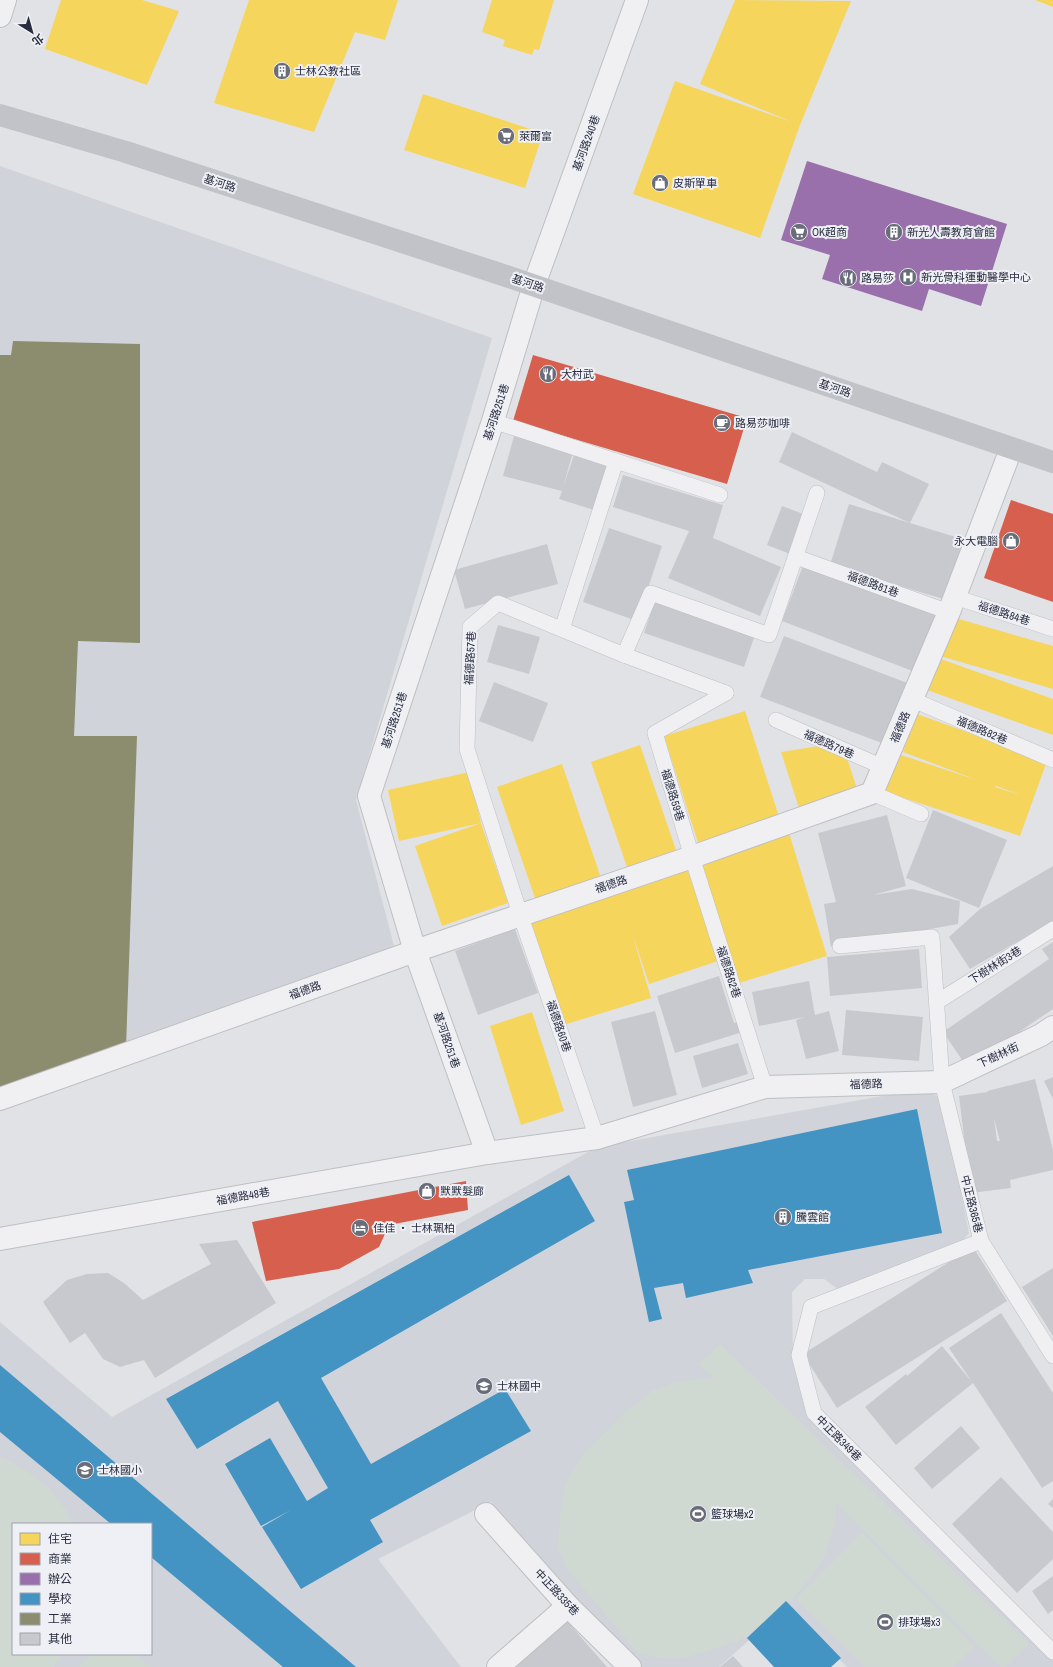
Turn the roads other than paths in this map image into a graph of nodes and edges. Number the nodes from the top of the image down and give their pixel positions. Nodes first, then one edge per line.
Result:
1 (5, 0) edge
2 (637, 0) edge
3 (0, 16) edge
4 (0, 115) edge
5 (534, 285) junction
6 (493, 421) junction
7 (1011, 449) junction
8 (616, 461) junction
9 (1053, 462) edge
10 (817, 493) dead end
11 (720, 496) dead end
12 (796, 556) junction
13 (952, 604) junction
14 (562, 629) junction
15 (1053, 630) edge
16 (624, 655) junction
17 (911, 699) junction
18 (776, 720) dead end
19 (655, 733) joint
20 (1053, 760) edge
21 (883, 767) junction
22 (872, 793) junction
23 (921, 814) dead end
24 (692, 857) junction
25 (520, 914) junction
26 (1053, 929) edge
27 (840, 946) dead end
28 (416, 951) junction
29 (937, 1002) junction
30 (1053, 1027) edge
31 (942, 1082) junction
32 (765, 1087) junction
33 (0, 1099) edge
34 (597, 1138) junction
35 (487, 1153) junction
36 (0, 1239) edge
37 (981, 1241) junction
38 (1053, 1356) edge
39 (486, 1514) dead end
40 (568, 1606) junction
41 (1053, 1652) edge
42 (498, 1667) edge
43 (630, 1667) edge

1 - 3 street
2 - 5 street, 基河路240巷
4 - 5 street, 基河路
5 - 6 street, 基河路251巷
5 - 7 street, 基河路
6 - 8 lane
6 - 28 street, 基河路251巷
7 - 9 street, 基河路
7 - 13 street, 福德路
8 - 11 lane
8 - 14 lane
10 - 12 lane
12 - 13 lane, 福德路81巷
12 - 16 lane
13 - 15 lane, 福德路84巷
13 - 17 street, 福德路
14 - 16 lane, 福德路57巷
14 - 25 lane, 福德路57巷
16 - 19 lane, 福德路57巷
17 - 20 lane, 福德路82巷
17 - 21 street, 福德路
18 - 21 lane, 福德路79巷
19 - 24 lane, 福德路59巷
21 - 22 street, 福德路
22 - 23 lane
22 - 24 street, 福德路
24 - 25 street, 福德路
24 - 32 lane, 福德路62巷
25 - 28 street, 福德路
25 - 34 lane, 福德路60巷
26 - 29 lane, 下樹林街3巷
27 - 29 lane, 中正路365巷
28 - 33 street, 福德路
28 - 35 street, 基河路251巷
29 - 31 lane, 中正路365巷
30 - 31 street, 下樹林街
31 - 32 street, 福德路
31 - 37 lane, 中正路365巷
32 - 34 street, 福德路
34 - 35 street, 福德路
35 - 36 street, 福德路48巷
37 - 38 lane, 中正路365巷
37 - 41 lane, 中正路349巷
39 - 40 street, 中正路335巷
40 - 42 street
40 - 43 street, 中正路335巷

